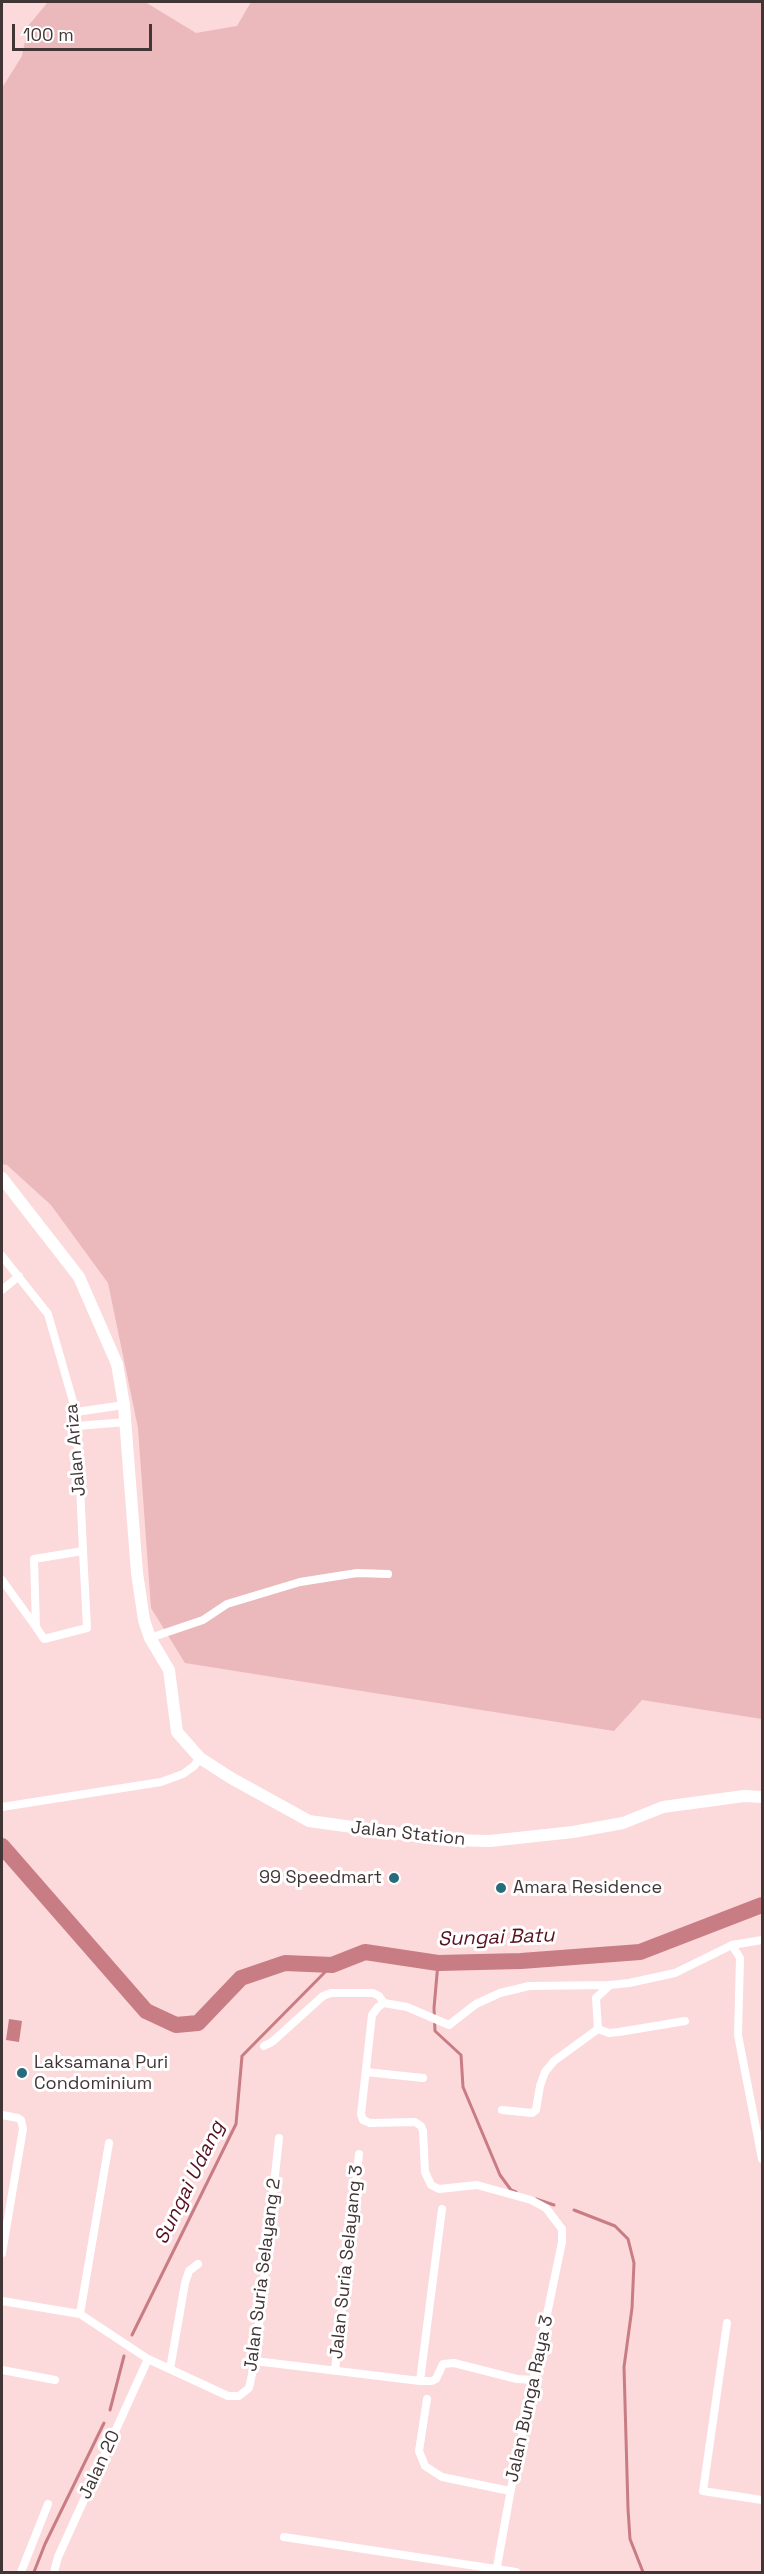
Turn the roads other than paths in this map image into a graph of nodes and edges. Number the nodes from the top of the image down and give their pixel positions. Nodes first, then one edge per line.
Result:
1 (2, 1178) edge
2 (2, 1256) edge
3 (19, 1276) junction
4 (2, 1290) edge
5 (124, 1405) junction
6 (76, 1412) junction
7 (126, 1422) junction
8 (77, 1426) junction
9 (83, 1551) junction
10 (388, 1574) dead end
11 (2, 1580) edge
12 (36, 1627) junction
13 (150, 1638) junction
14 (200, 1758) junction
15 (762, 1797) edge
16 (2, 1807) edge
17 (762, 1940) edge
18 (732, 1945) junction
19 (610, 1985) junction
20 (384, 2003) junction
21 (685, 2021) dead end
22 (598, 2029) junction
23 (264, 2046) dead end
24 (366, 2072) junction
25 (423, 2078) dead end
26 (502, 2110) dead end
27 (2, 2115) edge
28 (279, 2138) dead end
29 (109, 2143) dead end
30 (359, 2154) dead end
31 (762, 2159) edge
32 (442, 2209) dead end
33 (2, 2253) edge
34 (198, 2264) dead end
35 (2, 2301) edge
36 (80, 2314) junction
37 (727, 2323) dead end
38 (148, 2359) junction
39 (255, 2361) junction
40 (171, 2369) junction
41 (2, 2370) edge
42 (335, 2370) junction
43 (534, 2379) junction
44 (55, 2380) dead end
45 (420, 2381) junction
46 (427, 2398) dead end
47 (510, 2491) junction
48 (762, 2500) edge
49 (48, 2504) dead end
50 (284, 2537) dead end
51 (496, 2571) edge
52 (21, 2572) edge
53 (54, 2572) edge
54 (516, 2572) edge

1 - 5 street, Jalan Station
2 - 3 street, Jalan Ariza
3 - 4 street
3 - 6 street, Jalan Ariza
5 - 6 street
5 - 7 street, Jalan Station
6 - 8 street, Jalan Ariza
7 - 8 street
7 - 13 street, Jalan Station
8 - 9 street, Jalan Ariza
9 - 12 street
9 - 12 street, Jalan Ariza
10 - 13 street
11 - 12 street
13 - 14 street, Jalan Station
14 - 15 street, Jalan Station
14 - 16 street
17 - 18 street
18 - 19 street
18 - 31 street
19 - 20 street
19 - 22 street
20 - 23 street
20 - 24 street
21 - 22 street
22 - 26 street
24 - 25 street
24 - 43 street, Jalan Bunga Raya 3
27 - 33 street
28 - 39 street, Jalan Suria Selayang 2
29 - 36 street
30 - 42 street, Jalan Suria Selayang 3
32 - 45 street
34 - 40 street
35 - 36 street
36 - 38 street
37 - 48 street
38 - 40 street
38 - 53 street, Jalan 20
39 - 40 street, Jalan Suria Selayang 2
39 - 42 street
41 - 44 street
42 - 45 street
43 - 45 street
43 - 47 street, Jalan Bunga Raya 3
46 - 47 street
47 - 51 street, Jalan Bunga Raya 3
49 - 52 street
50 - 51 street
51 - 54 street

